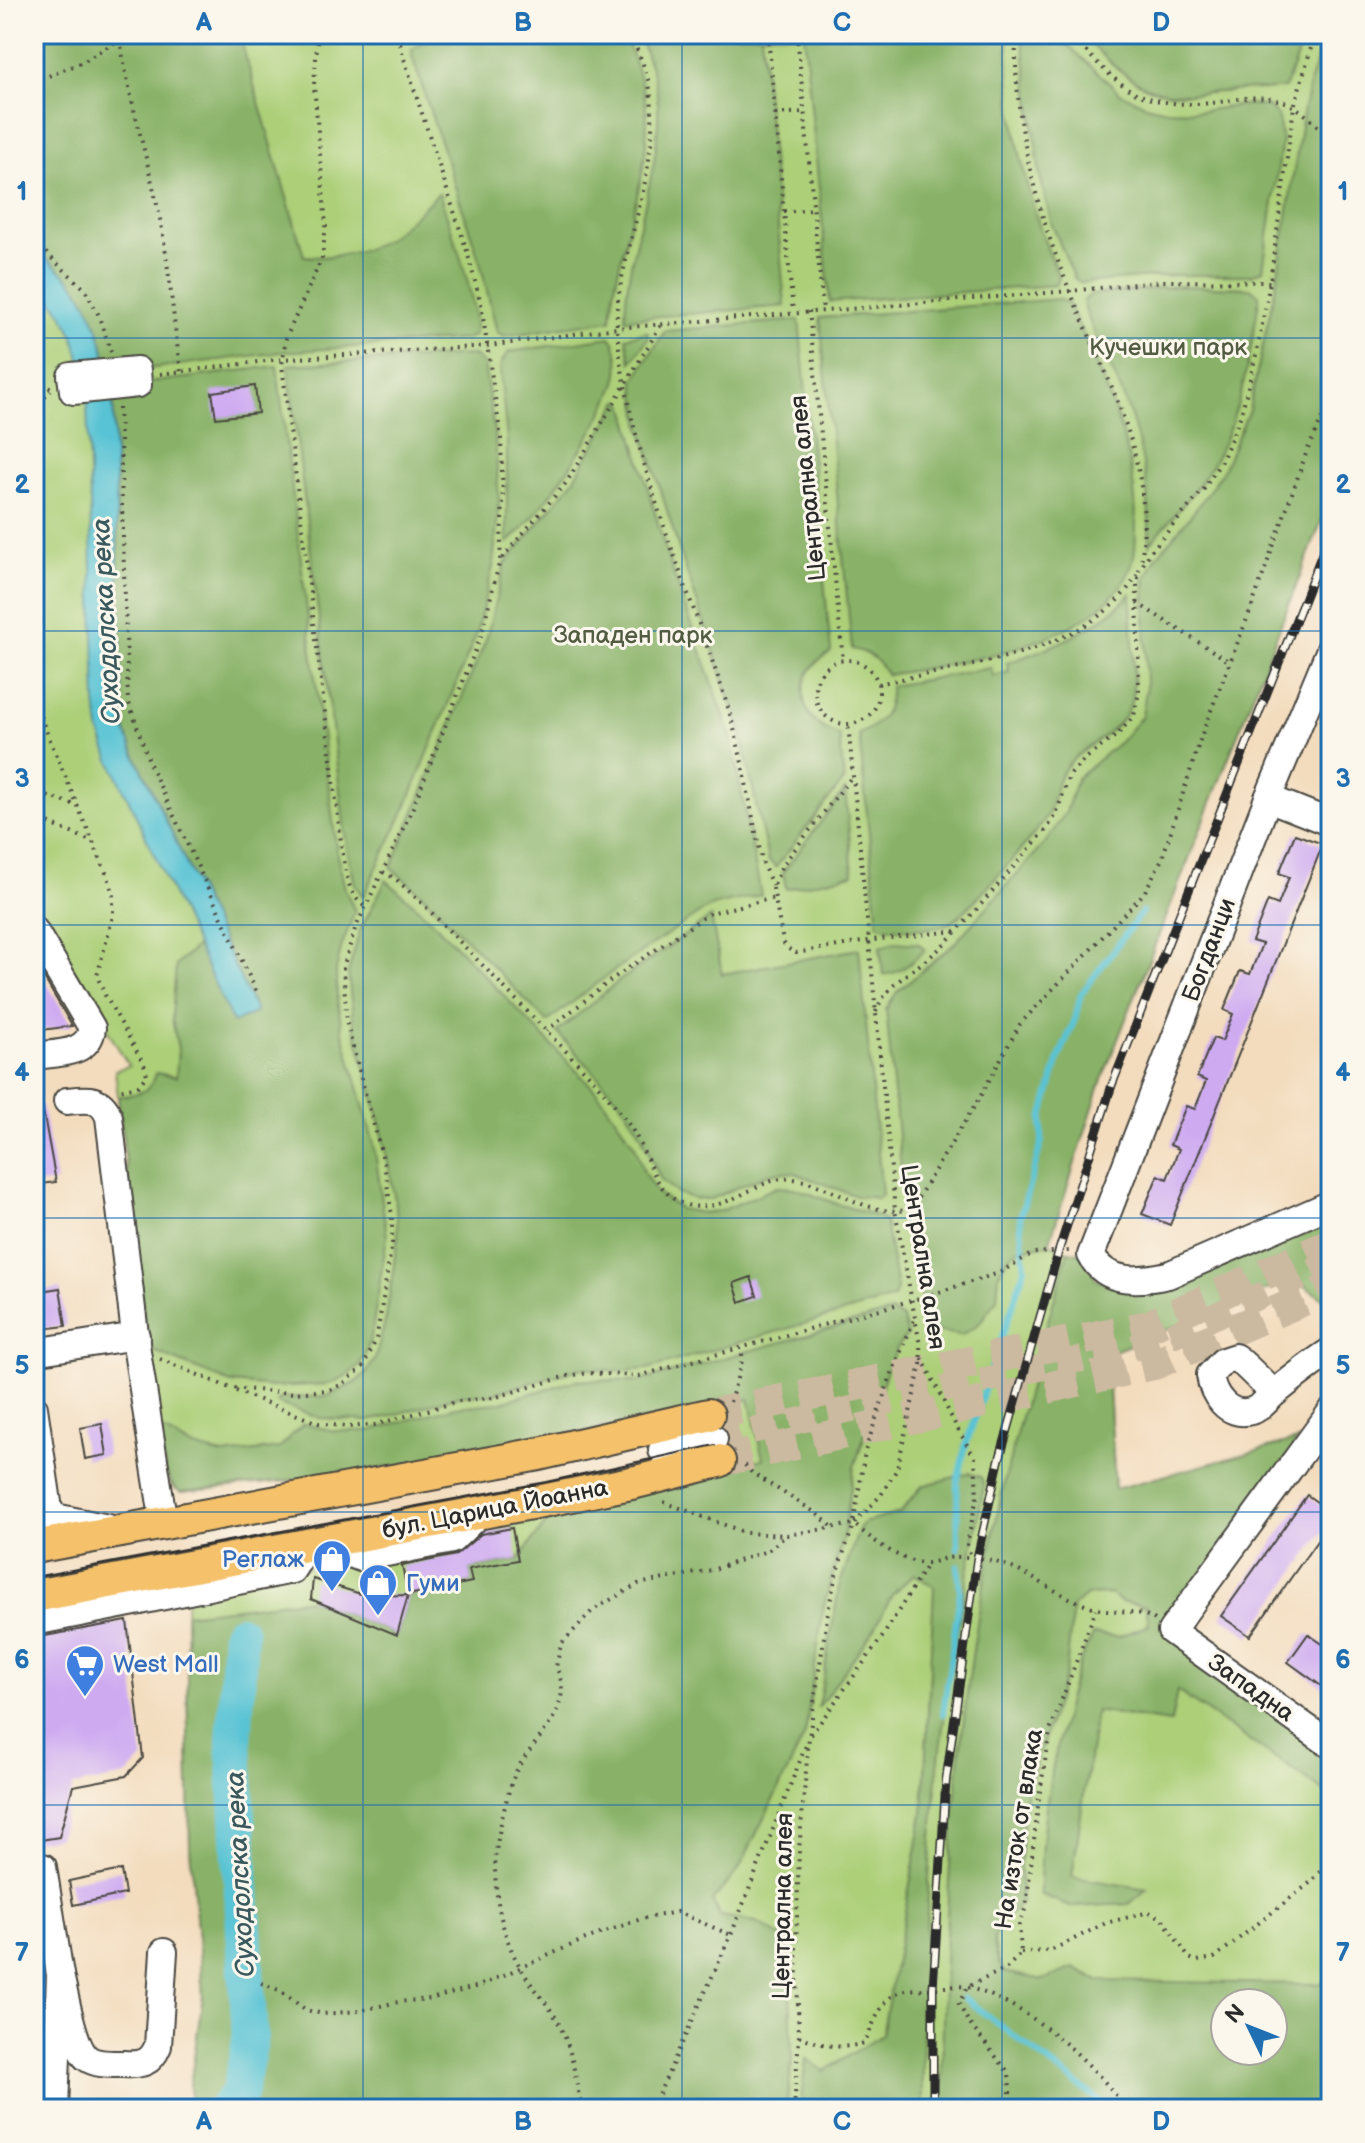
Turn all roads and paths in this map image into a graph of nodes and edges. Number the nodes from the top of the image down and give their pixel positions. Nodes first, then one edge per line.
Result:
1 (136, 34) edge
2 (318, 34) edge
3 (396, 34) edge
4 (418, 34) edge
5 (631, 34) edge
6 (768, 34) edge
7 (797, 34) edge
8 (1016, 34) edge
9 (1069, 34) edge
10 (1315, 34) edge
11 (120, 39) junction
12 (400, 43) junction
13 (34, 82) edge
14 (1294, 107) junction
15 (805, 112) junction
16 (775, 114) junction
17 (1331, 138) edge
18 (814, 209) junction
19 (784, 212) junction
20 (34, 242) edge
21 (1270, 282) junction
22 (1070, 291) junction
23 (823, 310) junction
24 (809, 311) junction
25 (793, 312) junction
26 (662, 323) junction
27 (617, 328) junction
28 (489, 346) junction
29 (114, 359) dead end
30 (282, 359) junction
31 (181, 372) junction
32 (138, 377) dead end
33 (34, 381) edge
34 (626, 381) junction
35 (1331, 400) edge
36 (119, 403) dead end
37 (34, 409) edge
38 (500, 560) junction
39 (1139, 571) junction
40 (1137, 603) junction
41 (1331, 647) edge
42 (843, 661) junction
43 (1230, 662) junction
44 (878, 684) junction
45 (34, 702) edge
46 (848, 724) junction
47 (853, 775) junction
48 (40, 794) dead end
49 (1268, 798) junction
50 (79, 806) junction
51 (34, 817) edge
52 (1331, 823) edge
53 (93, 842) junction
54 (383, 872) junction
55 (773, 888) junction
56 (774, 898) junction
57 (366, 907) junction
58 (34, 930) edge
59 (956, 931) junction
60 (869, 941) junction
61 (258, 995) dead end
62 (876, 1014) junction
63 (546, 1031) junction
64 (34, 1056) edge
65 (67, 1101) dead end
66 (101, 1103) junction
67 (1331, 1204) edge
68 (895, 1210) junction
69 (1091, 1255) junction
70 (911, 1301) junction
71 (915, 1318) junction
72 (136, 1344) junction
73 (741, 1348) junction
74 (1331, 1351) edge
75 (34, 1352) edge
76 (921, 1355) junction
77 (230, 1388) junction
78 (1275, 1393) dead end
79 (34, 1408) edge
80 (1331, 1412) edge
81 (723, 1436) junction
82 (662, 1450) dead end
83 (636, 1482) junction
84 (42, 1518) edge
85 (164, 1524) junction
86 (854, 1524) junction
87 (834, 1528) junction
88 (124, 1531) junction
89 (787, 1535) junction
90 (314, 1544) junction
91 (34, 1547) edge
92 (971, 1557) junction
93 (928, 1563) junction
94 (184, 1568) junction
95 (34, 1596) edge
96 (140, 1601) junction
97 (1096, 1608) junction
98 (34, 1622) edge
99 (1171, 1631) junction
100 (809, 1737) junction
101 (1331, 1745) edge
102 (1331, 1861) edge
103 (43, 1867) dead end
104 (731, 1935) junction
105 (164, 1952) dead end
106 (1021, 1953) junction
107 (520, 1969) junction
108 (60, 1975) junction
109 (261, 1983) dead end
110 (967, 1987) junction
111 (799, 2036) junction
112 (55, 2109) edge
113 (581, 2109) edge
114 (652, 2109) edge
115 (794, 2109) edge
116 (1011, 2109) edge
117 (1127, 2109) edge

1 - 11 path
2 - 30 path
3 - 12 path
4 - 12 path
5 - 27 path
6 - 16 path
7 - 15 path
8 - 22 path
9 - 14 path
10 - 14 path
11 - 13 path
11 - 31 path
12 - 28 path
14 - 17 path
14 - 21 path
15 - 16 path
15 - 18 path
16 - 19 path
18 - 19 path
18 - 23 path
19 - 25 path
20 - 29 path
21 - 22 path
21 - 39 path
22 - 23 path
22 - 39 path
23 - 24 path
24 - 25 path
24 - 42 path, Централна алея
25 - 26 path
26 - 27 path
26 - 34 path
27 - 28 path
27 - 34 path
28 - 30 path
28 - 38 path
30 - 31 path
30 - 57 path
31 - 32 path
33 - 37 path
34 - 38 path
34 - 55 path
35 - 43 path
36 - 61 path
38 - 54 path
39 - 40 path
39 - 44 path
40 - 43 path
40 - 59 path
41 - 49 street, Богданци
42 - 44 path
42 - 46 path
43 - 68 path
44 - 46 path
45 - 50 path
46 - 47 path, Централна алея
47 - 55 path
47 - 60 path, Централна алея
48 - 50 path
49 - 52 street
49 - 69 street, Богданци
50 - 53 path
51 - 53 path
53 - 66 path
54 - 57 path
54 - 63 path
55 - 56 path
56 - 60 path
56 - 63 path
57 - 77 path
58 - 64 street
59 - 60 path
59 - 62 path
60 - 62 path, Централна алея
62 - 68 path, Централна алея
63 - 68 path
65 - 66 street
66 - 72 street
67 - 69 street
68 - 70 path, Централна алея
69 - 70 path
70 - 71 path, Централна алея
70 - 73 path
71 - 76 path, Централна алея
71 - 86 path
72 - 75 street
72 - 77 path
72 - 85 street
73 - 77 path
73 - 81 path
74 - 78 street
76 - 86 path, Централна алея
76 - 92 path
79 - 84 street
80 - 99 street
81 - 82 street
81 - 83 main road, бул. Царица Йоанна
81 - 85 main road, бул. Царица Йоанна
81 - 87 path
83 - 89 path
83 - 90 main road, бул. Царица Йоанна
84 - 88 street
85 - 88 main road, бул. Царица Йоанна
86 - 87 path
86 - 93 path
86 - 100 path, Централна алея
87 - 89 path
88 - 91 main road, бул. Царица Йоанна
89 - 107 path
90 - 94 main road, бул. Царица Йоанна
90 - 96 street
92 - 93 path
92 - 97 path
93 - 100 path
94 - 95 main road, бул. Царица Йоанна
94 - 96 street
96 - 98 street
97 - 99 path
97 - 106 path, На изток от влака
99 - 101 street, Западна
100 - 104 path
100 - 111 path, Централна алея
102 - 106 path
103 - 108 street
104 - 107 path
104 - 114 path
105 - 108 street
106 - 110 path, На изток от влака
107 - 109 path
107 - 113 path
108 - 112 street
110 - 111 path
110 - 116 path
110 - 117 path
111 - 115 path, Централна алея

